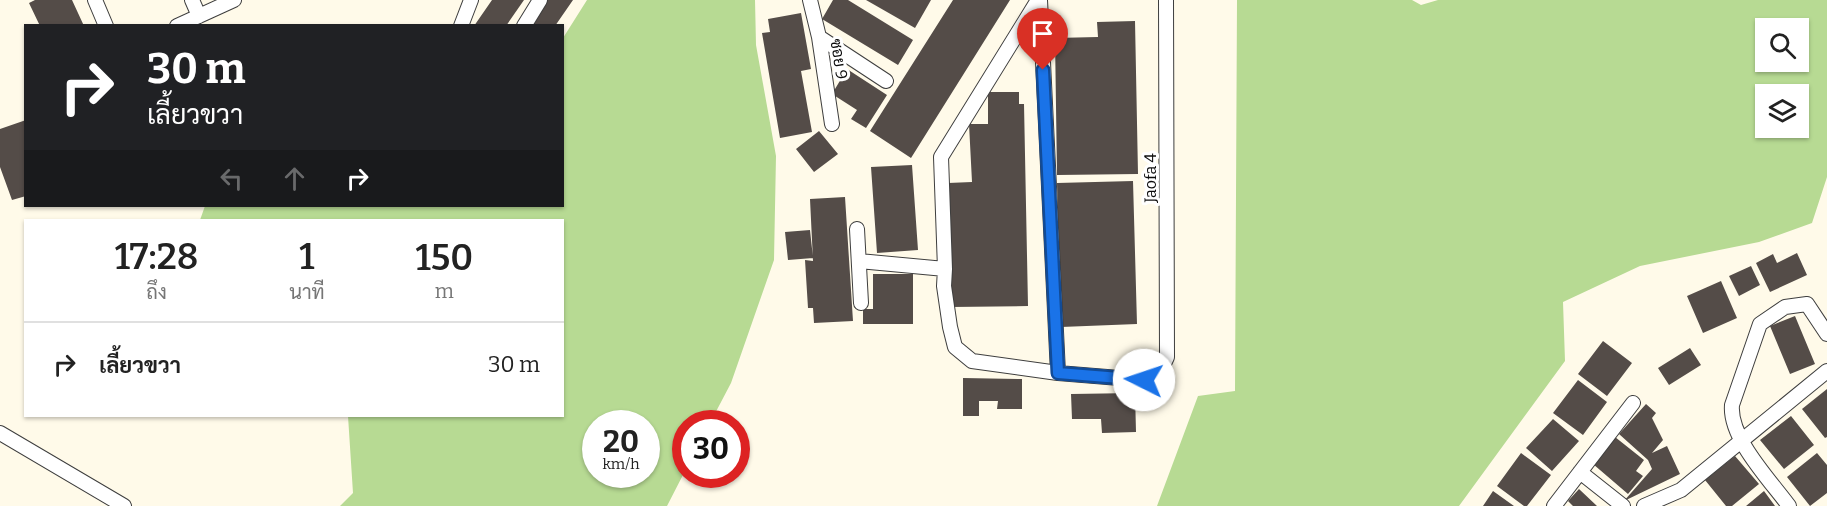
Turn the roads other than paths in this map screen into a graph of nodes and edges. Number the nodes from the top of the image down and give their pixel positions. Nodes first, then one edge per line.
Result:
1 (95, 0) edge
2 (192, 0) edge
3 (234, 0) edge
4 (471, 0) edge
5 (540, 0) edge
6 (810, 0) edge
7 (1039, 0) edge
8 (1166, 0) edge
9 (199, 16) junction
10 (105, 24) edge
11 (181, 24) edge
12 (462, 24) edge
13 (525, 24) edge
14 (819, 37) junction
15 (886, 81) dead end
16 (831, 124) dead end
17 (857, 229) dead end
18 (859, 261) junction
19 (945, 269) junction
20 (861, 303) dead end
21 (1827, 334) edge
22 (1827, 371) edge
23 (1058, 373) junction
24 (1633, 404) dead end
25 (0, 433) edge
26 (1742, 442) junction
27 (1580, 472) junction
28 (124, 506) edge
29 (1554, 506) edge
30 (1623, 506) edge
31 (1644, 506) edge
32 (1789, 506) edge

1 - 10 street
2 - 9 street
3 - 9 street
4 - 12 street
5 - 13 street
6 - 14 street, ซอย 9
7 - 19 street
7 - 23 street
8 - 23 street, Jaofa 4
9 - 11 street
14 - 15 street
14 - 16 street, ซอย 9
17 - 18 street
18 - 19 street
18 - 20 street
19 - 23 street
21 - 26 street
22 - 26 street
24 - 27 street
25 - 28 street
26 - 31 street
26 - 32 street
27 - 29 street
27 - 30 street

